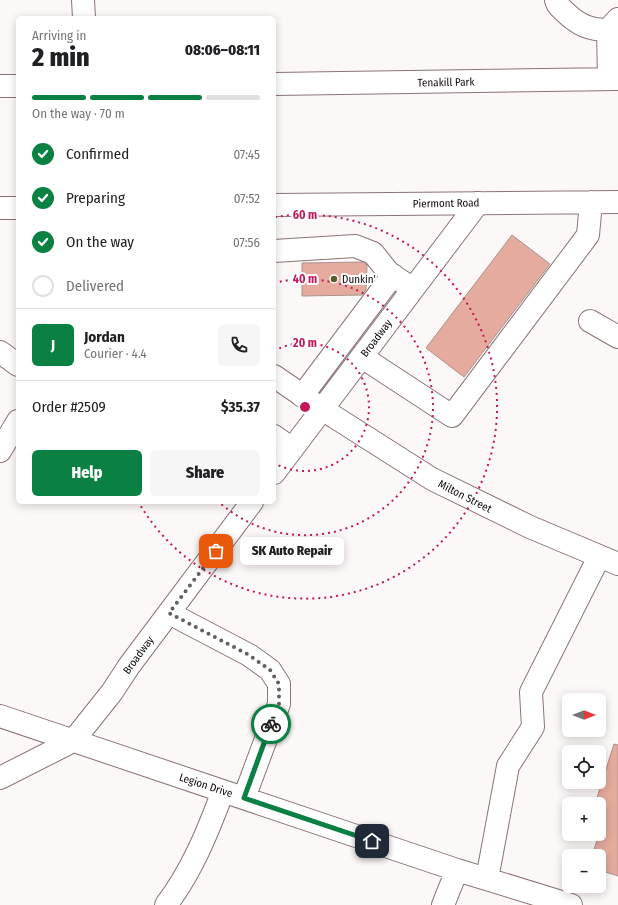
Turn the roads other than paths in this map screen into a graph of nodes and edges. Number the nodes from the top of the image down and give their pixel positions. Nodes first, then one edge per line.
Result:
1 (84, 0) edge
2 (556, 0) edge
3 (84, 16) edge
4 (613, 25) edge
5 (614, 79) edge
6 (276, 84) edge
7 (0, 86) edge
8 (16, 86) edge
9 (478, 202) junction
10 (591, 202) junction
11 (618, 202) edge
12 (276, 205) edge
13 (0, 208) edge
14 (16, 208) edge
15 (276, 251) edge
16 (393, 275) junction
17 (413, 289) junction
18 (590, 321) dead end
19 (618, 337) edge
20 (0, 352) edge
21 (362, 357) junction
22 (16, 364) edge
23 (276, 377) edge
24 (302, 396) junction
25 (322, 410) junction
26 (16, 424) edge
27 (276, 437) edge
28 (292, 449) junction
29 (0, 451) edge
30 (276, 470) edge
31 (251, 504) edge
32 (609, 560) edge
33 (169, 613) junction
34 (0, 716) edge
35 (73, 741) junction
36 (0, 778) edge
37 (223, 791) junction
38 (244, 798) junction
39 (458, 870) junction
40 (487, 879) junction
41 (166, 905) edge
42 (443, 905) edge
43 (571, 905) edge

1 - 3 street
2 - 4 street
4 - 5 street
5 - 6 street, Tenakill Park
7 - 8 street
9 - 10 street, Piermont Road
9 - 12 street, Piermont Road
9 - 17 street, Broadway
10 - 11 street, Piermont Road
10 - 21 street
13 - 14 street
15 - 16 street
16 - 17 street
16 - 24 street
17 - 21 street, Broadway
18 - 19 street
20 - 22 street
21 - 25 street, Broadway
23 - 24 street, Milton Street
24 - 25 street, Milton Street
25 - 28 street, Broadway
25 - 32 street, Milton Street
26 - 29 street
27 - 28 street
28 - 30 street, Broadway
31 - 33 street, Broadway
32 - 40 street
33 - 35 street, Broadway
33 - 38 street
34 - 35 street, Legion Drive
35 - 36 street, Broadway
35 - 37 street, Legion Drive
37 - 38 street, Legion Drive
37 - 41 street
38 - 39 street, Legion Drive
39 - 40 street, Legion Drive
39 - 42 street
40 - 43 street, Legion Drive

